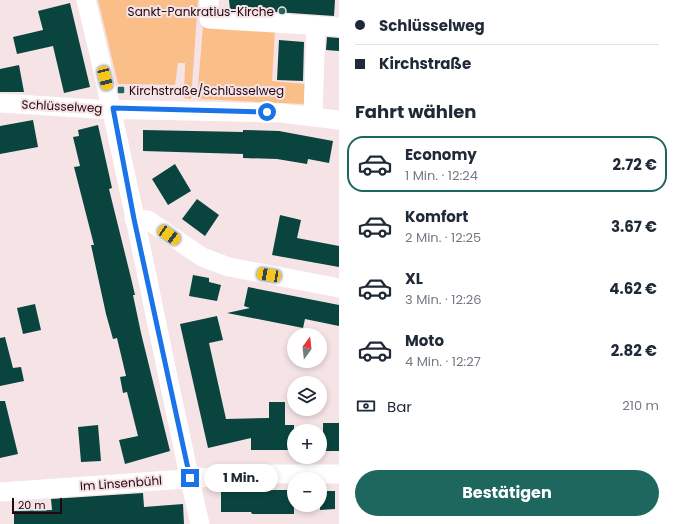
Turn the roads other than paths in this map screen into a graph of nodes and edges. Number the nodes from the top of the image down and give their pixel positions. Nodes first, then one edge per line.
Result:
1 (86, 0) edge
2 (209, 0) edge
3 (316, 26) junction
4 (339, 27) edge
5 (0, 103) edge
6 (113, 108) junction
7 (313, 116) junction
8 (339, 120) edge
9 (134, 219) junction
10 (339, 288) edge
11 (339, 474) edge
12 (190, 478) junction
13 (0, 492) edge
14 (200, 524) edge

1 - 6 street
2 - 3 street
3 - 4 street
3 - 7 street
5 - 6 street, Schlüsselweg
6 - 7 street, Schlüsselweg
6 - 9 street
7 - 8 street, Schlüsselweg
9 - 10 street
9 - 12 street
11 - 12 street, Im Linsenbühl
12 - 13 street, Im Linsenbühl
12 - 14 street

